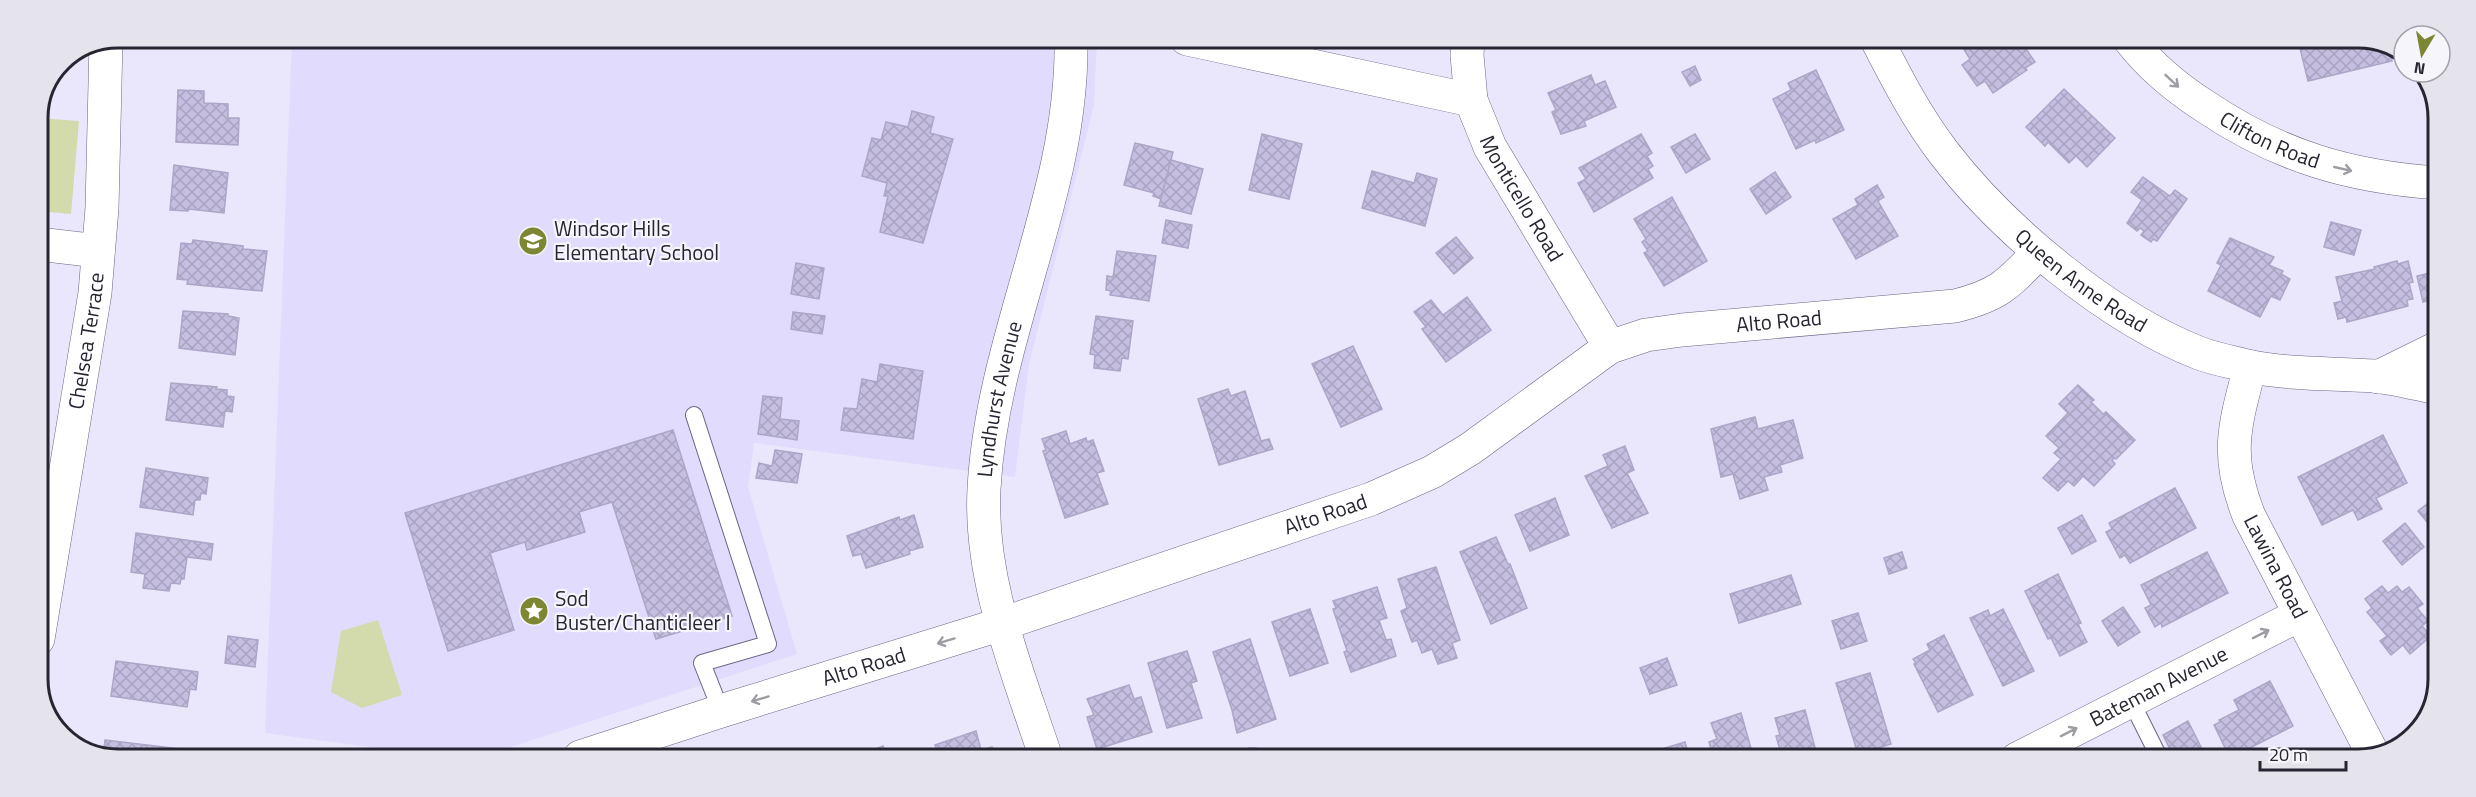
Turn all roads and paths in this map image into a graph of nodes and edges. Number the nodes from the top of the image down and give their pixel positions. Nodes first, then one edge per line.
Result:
1 (1071, 48) edge
2 (1229, 48) edge
3 (1467, 48) edge
4 (1881, 48) edge
5 (2136, 48) edge
6 (106, 49) edge
7 (1471, 100) junction
8 (2428, 182) edge
9 (48, 245) edge
10 (98, 252) junction
11 (2039, 252) junction
12 (1610, 347) junction
13 (2428, 352) edge
14 (2250, 367) junction
15 (2378, 376) junction
16 (2428, 386) edge
17 (694, 416) dead end
18 (48, 577) edge
19 (2299, 615) junction
20 (1002, 624) junction
21 (2131, 701) junction
22 (721, 711) junction
23 (2369, 747) edge
24 (605, 749) edge
25 (1043, 749) edge
26 (2037, 749) edge
27 (2155, 749) edge

1 - 20 street, Lyndhurst Avenue
2 - 7 street
3 - 7 street, Monticello Road
4 - 11 street, Queen Anne Road
5 -> 8 street, Clifton Road
6 - 10 street, Chelsea Terrace
7 - 12 street, Monticello Road
9 - 10 street
10 - 18 street, Chelsea Terrace
11 - 12 street, Alto Road
11 - 14 street, Queen Anne Road
12 - 20 street, Alto Road
13 - 15 street, Queen Anne Road
14 - 15 street, Queen Anne Road
14 - 19 street, Lawina Road
15 - 16 street, Queen Anne Road
17 - 22 lane
21 -> 19 street, Bateman Avenue
19 - 23 street, Lawina Road
20 -> 22 street, Alto Road
20 - 25 street, Lyndhurst Avenue
26 -> 21 street, Bateman Avenue
21 - 27 lane
22 - 24 street, Alto Road

